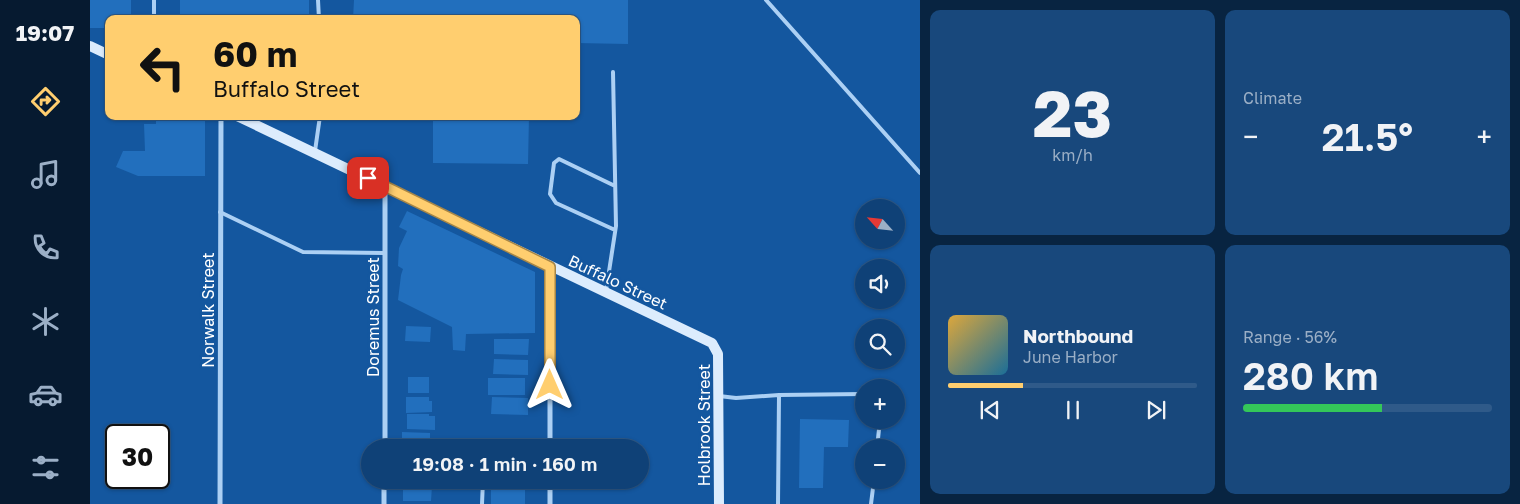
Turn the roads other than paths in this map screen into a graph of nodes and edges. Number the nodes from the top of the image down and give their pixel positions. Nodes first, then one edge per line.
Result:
1 (154, 0) edge
2 (318, 0) edge
3 (766, 0) edge
4 (154, 15) edge
5 (319, 15) edge
6 (90, 46) edge
7 (105, 53) edge
8 (613, 72) dead end
9 (221, 120) edge
10 (245, 120) edge
11 (319, 120) edge
12 (315, 153) junction
13 (920, 173) edge
14 (615, 186) junction
15 (386, 187) junction
16 (220, 212) junction
17 (615, 230) junction
18 (385, 253) junction
19 (550, 267) junction
20 (606, 293) junction
21 (714, 346) joint
22 (855, 394) edge
23 (779, 395) junction
24 (718, 396) junction
25 (385, 439) edge
26 (550, 439) edge
27 (384, 489) edge
28 (483, 489) edge
29 (550, 489) edge
30 (873, 489) edge
31 (220, 504) edge
32 (384, 504) edge
33 (482, 504) edge
34 (550, 504) edge
35 (719, 504) edge
36 (778, 504) edge
37 (871, 504) edge

1 - 4 lane
2 - 5 lane
3 - 13 lane
6 - 7 street
8 - 14 lane
9 - 16 street, Norwalk Street
10 - 12 street, Buffalo Street
11 - 12 lane
12 - 15 street, Buffalo Street
14 - 17 lane
14 - 17 lane
15 - 18 street, Doremus Street
15 - 19 street, Buffalo Street
16 - 18 lane
16 - 31 street, Norwalk Street
17 - 20 lane
18 - 25 street, Doremus Street
19 - 20 street, Buffalo Street
19 - 26 street
20 - 21 street, Buffalo Street
21 - 24 street, Holbrook Street
22 - 23 lane
23 - 24 lane
23 - 36 lane
24 - 35 street, Holbrook Street
27 - 32 street
28 - 33 lane
29 - 34 street
30 - 37 lane

